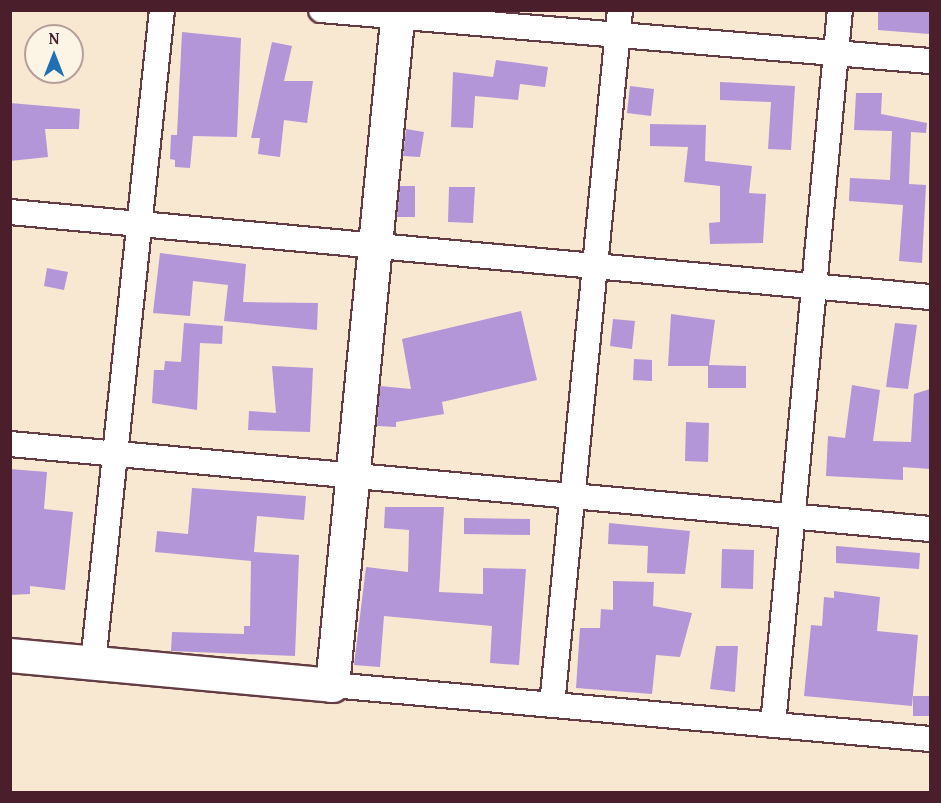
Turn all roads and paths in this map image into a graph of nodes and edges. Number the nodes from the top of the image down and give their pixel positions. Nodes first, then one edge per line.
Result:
1 (162, 10) edge
2 (321, 10) edge
3 (620, 10) edge
4 (840, 10) edge
5 (398, 14) edge
6 (618, 35) junction
7 (836, 53) junction
8 (930, 61) edge
9 (10, 212) edge
10 (139, 224) junction
11 (375, 245) junction
12 (595, 266) junction
13 (814, 286) junction
14 (930, 297) edge
15 (10, 444) edge
16 (115, 454) junction
17 (352, 476) junction
18 (573, 496) junction
19 (792, 517) junction
20 (930, 530) edge
21 (10, 655) edge
22 (93, 663) junction
23 (332, 685) junction
24 (552, 705) junction
25 (773, 725) junction
26 (930, 739) edge

1 - 10 street
2 - 5 street
3 - 6 street
4 - 7 street
5 - 6 street
5 - 11 main road
6 - 7 street
6 - 12 street
7 - 8 street
7 - 13 street
9 - 10 street
10 - 11 street
10 - 16 street
11 - 12 street
11 - 17 main road
12 - 13 street
12 - 18 street
13 - 14 street
13 - 19 street
15 - 16 street
16 - 17 street
16 - 22 street
17 - 18 street
17 - 23 main road
18 - 19 street
18 - 24 street
19 - 20 street
19 - 25 street
21 - 22 main road
22 - 23 main road
23 - 24 street
24 - 25 street
25 - 26 street

